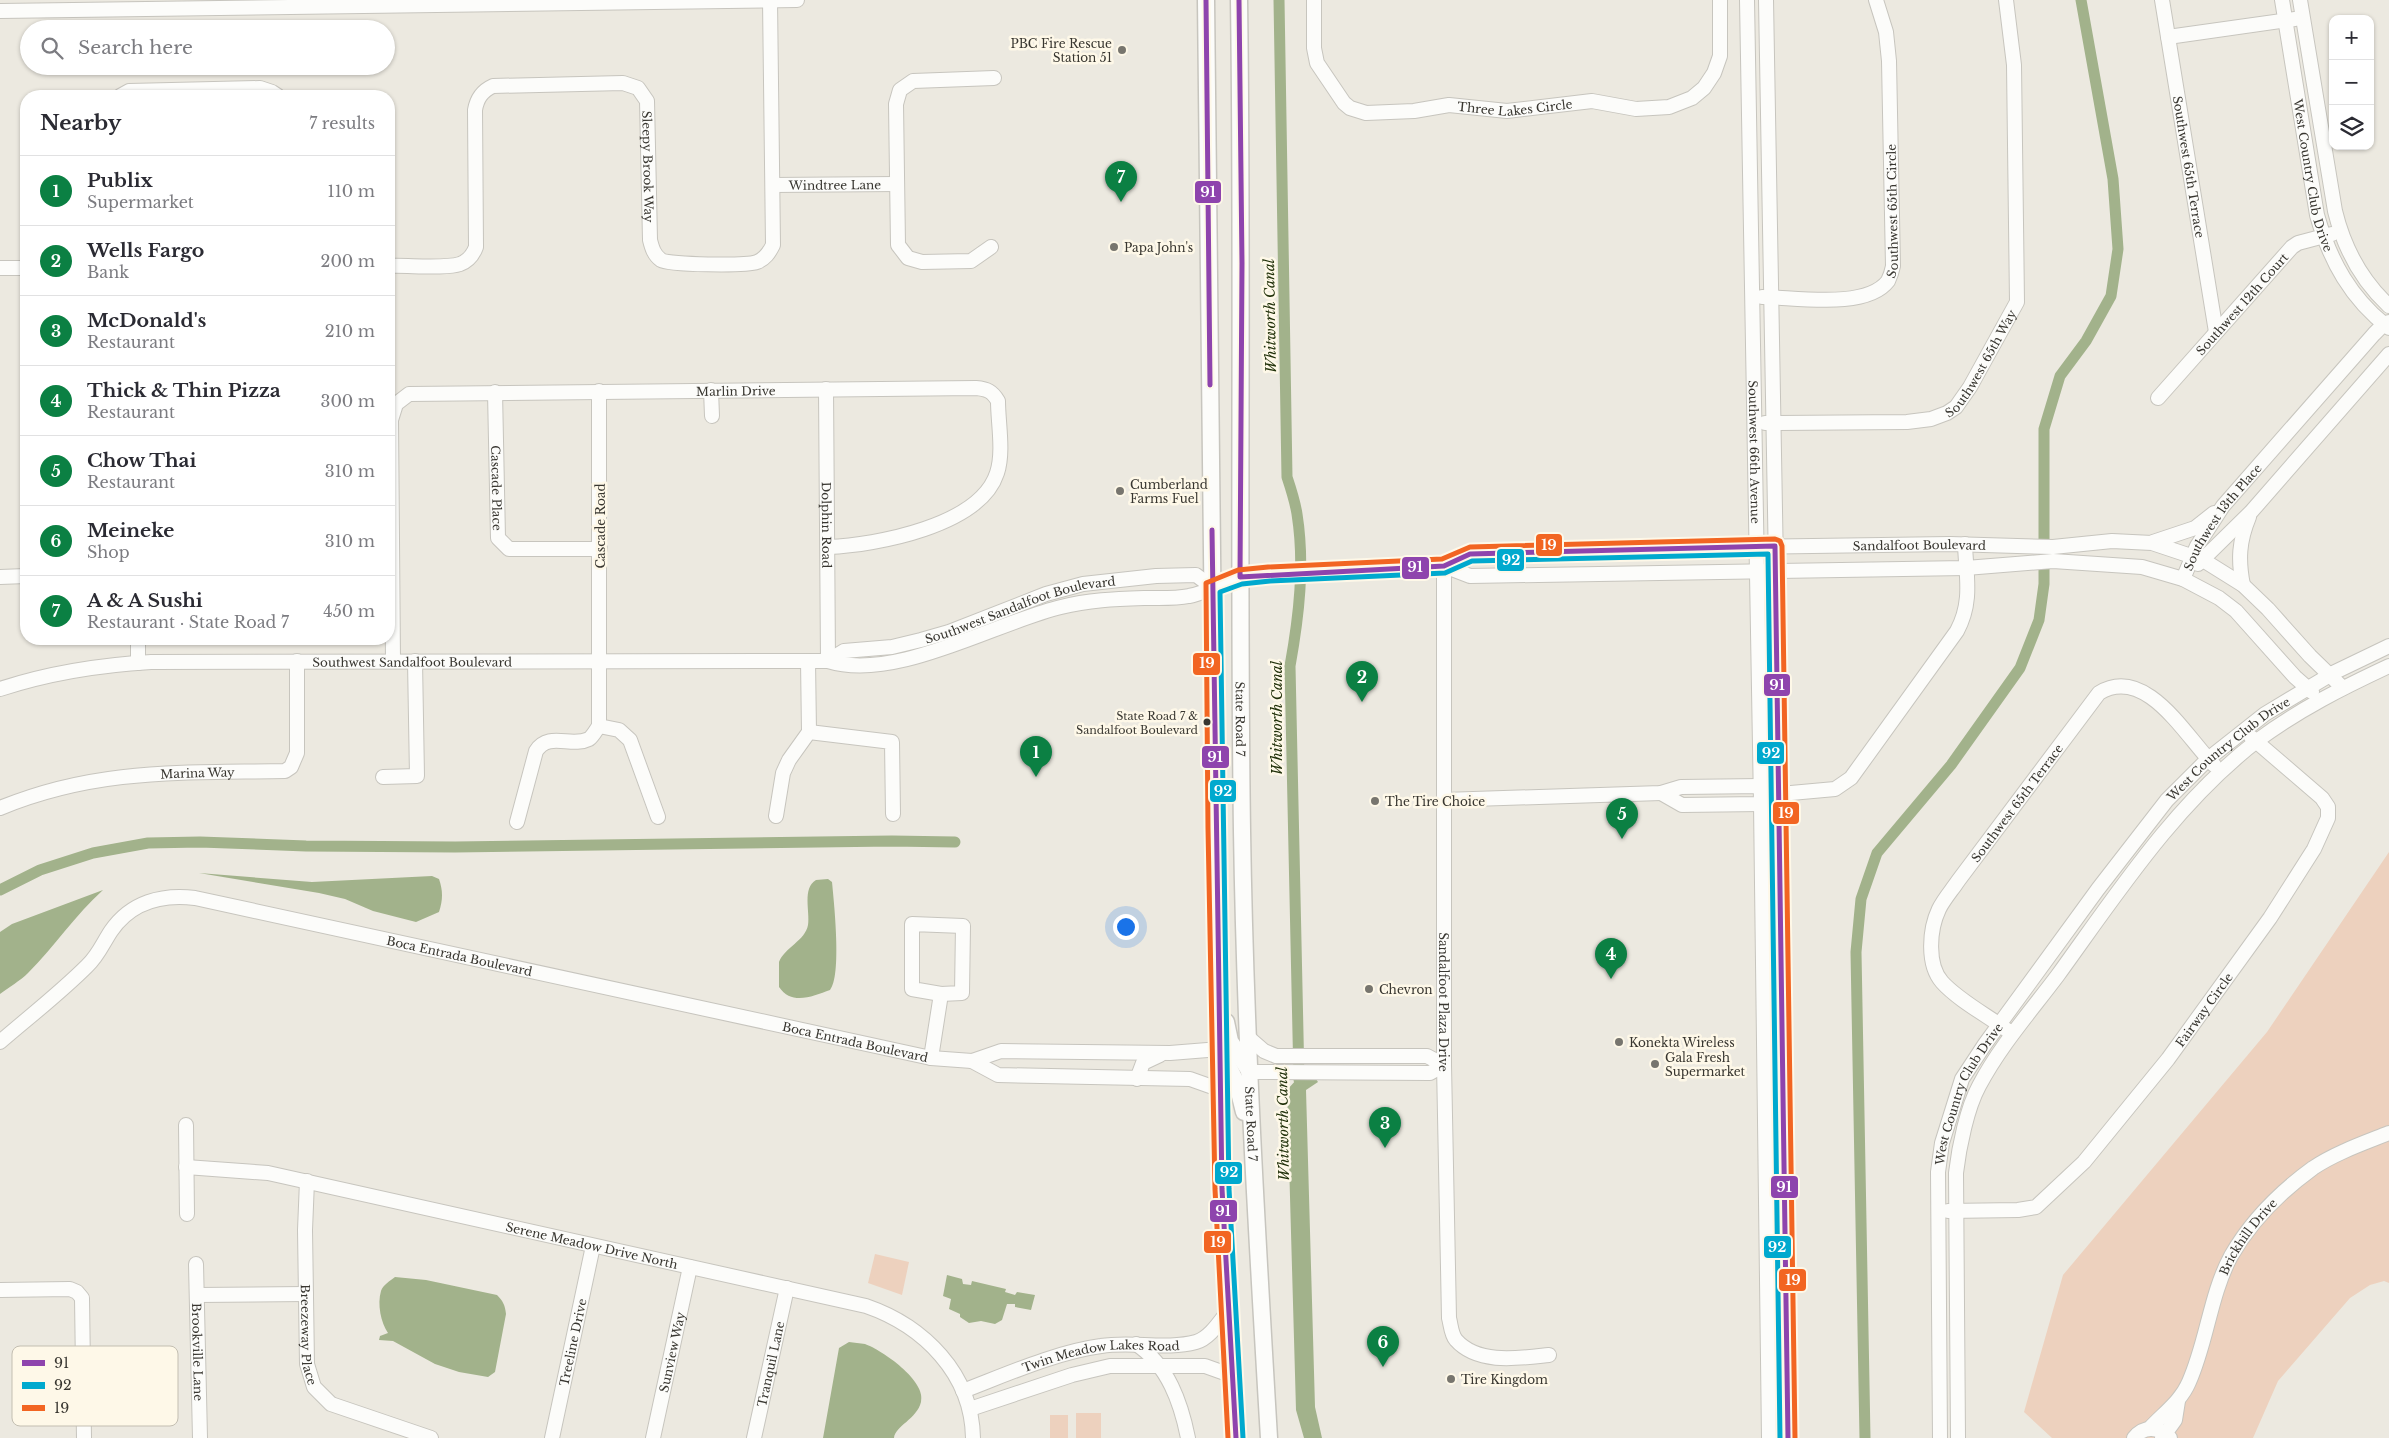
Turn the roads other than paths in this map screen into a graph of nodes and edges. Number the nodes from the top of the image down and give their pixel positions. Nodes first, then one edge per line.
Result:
1 (770, 0) edge
2 (797, 0) edge
3 (1206, 0) edge
4 (1239, 0) edge
5 (1314, 0) edge
6 (1720, 0) edge
7 (1747, 0) edge
8 (1766, 0) edge
9 (1876, 0) edge
10 (2006, 0) edge
11 (2162, 0) edge
12 (2282, 0) edge
13 (2300, 0) edge
14 (0, 11) edge
15 (2303, 18) junction
16 (2286, 21) junction
17 (2168, 37) junction
18 (994, 78) dead end
19 (173, 90) edge
20 (266, 90) edge
21 (897, 184) junction
22 (773, 185) junction
23 (2340, 232) junction
24 (2323, 236) junction
25 (991, 247) dead end
26 (395, 266) edge
27 (0, 268) edge
28 (20, 268) edge
29 (1752, 297) junction
30 (1771, 297) junction
31 (2389, 306) edge
32 (2387, 325) edge
33 (2216, 332) junction
34 (2389, 354) edge
35 (826, 389) junction
36 (711, 390) junction
37 (599, 391) junction
38 (495, 392) junction
39 (2158, 398) dead end
40 (395, 407) edge
41 (712, 416) dead end
42 (1754, 423) junction
43 (1774, 423) junction
44 (2222, 506) junction
45 (2251, 512) junction
46 (2152, 543) junction
47 (1965, 544) junction
48 (1756, 546) junction
49 (1775, 546) junction
50 (828, 547) junction
51 (600, 549) junction
52 (2198, 558) junction
53 (1444, 566) junction
54 (1966, 568) junction
55 (1756, 572) junction
56 (1776, 572) junction
57 (20, 576) edge
58 (0, 577) edge
59 (1240, 577) junction
60 (2183, 579) junction
61 (2244, 585) junction
62 (1212, 587) junction
63 (1089, 601) joint
64 (138, 645) edge
65 (393, 645) edge
66 (2389, 646) edge
67 (297, 661) junction
68 (393, 661) junction
69 (415, 661) junction
70 (601, 661) junction
71 (808, 661) junction
72 (828, 661) junction
73 (138, 663) junction
74 (2389, 666) edge
75 (2330, 675) junction
76 (2307, 688) junction
77 (2343, 688) junction
78 (0, 689) edge
79 (2322, 700) junction
80 (599, 726) junction
81 (2243, 730) junction
82 (809, 732) junction
83 (2257, 741) junction
84 (2208, 759) junction
85 (2221, 773) junction
86 (383, 776) dead end
87 (1761, 786) junction
88 (1661, 793) junction
89 (1780, 794) junction
90 (1443, 800) junction
91 (1761, 804) junction
92 (0, 808) edge
93 (893, 814) dead end
94 (776, 816) dead end
95 (658, 817) dead end
96 (517, 822) dead end
97 (2098, 889) junction
98 (2113, 899) junction
99 (1218, 986) junction
100 (941, 994) junction
101 (1783, 994) junction
102 (1764, 995) junction
103 (2000, 1024) junction
104 (2014, 1034) junction
105 (1249, 1038) junction
106 (0, 1042) edge
107 (1220, 1049) junction
108 (1165, 1053) junction
109 (931, 1058) junction
110 (972, 1061) junction
111 (1444, 1064) junction
112 (1250, 1072) junction
113 (1137, 1079) junction
114 (1220, 1090) junction
115 (186, 1125) dead end
116 (2389, 1133) edge
117 (1251, 1138) junction
118 (186, 1167) junction
119 (307, 1181) junction
120 (1957, 1211) junction
121 (1940, 1212) junction
122 (187, 1214) dead end
123 (594, 1246) junction
124 (196, 1264) dead end
125 (690, 1267) junction
126 (787, 1288) junction
127 (0, 1290) edge
128 (1787, 1293) junction
129 (306, 1294) junction
130 (1767, 1294) junction
131 (198, 1295) junction
132 (1229, 1310) junction
133 (1940, 1332) junction
134 (1958, 1332) junction
135 (1136, 1344) junction
136 (83, 1346) edge
137 (1067, 1354) junction
138 (1549, 1354) dead end
139 (1158, 1365) junction
140 (1072, 1375) junction
141 (1233, 1376) junction
142 (963, 1391) junction
143 (2178, 1401) junction
144 (970, 1409) junction
145 (2150, 1428) junction
146 (2166, 1436) edge
147 (200, 1438) edge
148 (432, 1438) edge
149 (552, 1438) edge
150 (653, 1438) edge
151 (754, 1438) edge
152 (973, 1438) edge
153 (1188, 1438) edge
154 (1236, 1438) edge
155 (1269, 1438) edge
156 (1769, 1438) edge
157 (1788, 1438) edge
158 (1940, 1438) edge
159 (1958, 1438) edge
160 (2134, 1438) edge

1 - 2 street
1 - 14 street
1 - 22 street, Sleepy Brook Way
3 - 62 main road
4 - 59 main road, State Road 7
5 - 6 street, Three Lakes Circle
7 - 29 street, Southwest 66th Avenue
8 - 30 street, Southwest 66th Avenue
9 - 30 street, Southwest 65th Circle
10 - 43 street, Southwest 65th Way
11 - 17 street, Southwest 65th Terrace
12 - 16 street, West Country Club Drive
13 - 15 street, West Country Club Drive
15 - 16 street
15 - 23 street, West Country Club Drive
16 - 17 street
16 - 24 street, West Country Club Drive
17 - 33 street, Southwest 65th Terrace
18 - 21 street, Windtree Lane
19 - 20 street
21 - 22 street, Windtree Lane
21 - 25 street, Windtree Lane
22 - 26 street, Sleepy Brook Way
23 - 24 street, Southwest 12th Court
23 - 31 street, West Country Club Drive
24 - 32 street, West Country Club Drive
24 - 33 street, Southwest 12th Court
27 - 28 street
29 - 30 street, Southwest 65th Circle
29 - 42 street, Southwest 66th Avenue
30 - 43 street, Southwest 66th Avenue
32 - 44 street, Southwest 13th Place
33 - 39 street, Southwest 12th Court
34 - 45 street, Southwest 13th Place
35 - 36 street, Marlin Drive
35 - 50 street, Dolphin Road
35 - 50 street, Marlin Drive
36 - 37 street, Marlin Drive
36 - 41 street
37 - 38 street, Marlin Drive
37 - 51 street, Cascade Road
38 - 40 street, Marlin Drive
38 - 51 street, Cascade Place
42 - 43 street, Southwest 65th Way
42 - 48 street, Southwest 66th Avenue
43 - 49 street, Southwest 66th Avenue
44 - 46 street
44 - 52 street, Southwest 13th Place
45 - 52 street, Southwest 13th Place
45 - 61 street
46 - 47 street, Sandalfoot Boulevard
46 - 52 street, Sandalfoot Boulevard
47 - 49 street, Sandalfoot Boulevard
47 - 54 street
48 - 49 street, Sandalfoot Boulevard
48 - 53 street, Sandalfoot Boulevard
48 - 55 street, Southwest 66th Avenue
49 - 56 street, Southwest 66th Avenue
50 - 72 street, Dolphin Road
51 - 70 street, Cascade Road
52 - 60 street, Southwest 13th Place
52 - 61 street, Sandalfoot Boulevard
53 - 55 street, Sandalfoot Boulevard
53 - 59 street, Sandalfoot Boulevard
53 - 90 street, Sandalfoot Plaza Drive
54 - 56 street, Sandalfoot Boulevard
54 - 60 street, Sandalfoot Boulevard
54 - 89 street
55 - 56 street, Sandalfoot Boulevard
55 - 87 street, Southwest 66th Avenue
56 - 89 street, Southwest 66th Avenue
57 - 58 street
59 - 62 street, Sandalfoot Boulevard
59 - 105 main road, State Road 7
60 - 76 street, Sandalfoot Boulevard
61 - 75 street, Sandalfoot Boulevard
62 - 63 street, Sandalfoot Boulevard
62 - 72 street, Southwest Sandalfoot Boulevard
62 - 99 main road
63 - 72 street, Southwest Sandalfoot Boulevard
64 - 73 street
65 - 68 street, Marlin Drive
66 - 75 street, West Country Club Drive
67 - 68 street, Southwest Sandalfoot Boulevard
67 - 73 street, Southwest Sandalfoot Boulevard
67 - 92 street, Marina Way
68 - 69 street, Southwest Sandalfoot Boulevard
69 - 70 street, Southwest Sandalfoot Boulevard
69 - 86 street
70 - 71 street, Southwest Sandalfoot Boulevard
70 - 80 street, Cascade Road
71 - 72 street, Southwest Sandalfoot Boulevard
71 - 82 street
73 - 78 street, Southwest Sandalfoot Boulevard
74 - 77 street, West Country Club Drive
75 - 76 street, West Country Club Drive
75 - 77 street, Sandalfoot Boulevard
76 - 79 street, Sandalfoot Boulevard
76 - 81 street, West Country Club Drive
77 - 79 street, West Country Club Drive
79 - 83 street, West Country Club Drive
80 - 95 street
80 - 96 street
81 - 83 street, Fairway Circle
81 - 84 street, West Country Club Drive
82 - 93 street
82 - 94 street
83 - 85 street, West Country Club Drive
83 - 120 street, Fairway Circle
84 - 85 street, Southwest 65th Terrace
84 - 97 street, West Country Club Drive
84 - 103 street, Southwest 65th Terrace
85 - 98 street, West Country Club Drive
87 - 88 street
87 - 89 street
87 - 91 street, Southwest 66th Avenue
88 - 90 street
88 - 91 street
89 - 91 street
89 - 101 street, Southwest 66th Avenue
90 - 111 street, Sandalfoot Plaza Drive
91 - 102 street, Southwest 66th Avenue
97 - 98 street
97 - 103 street, West Country Club Drive
98 - 104 street, West Country Club Drive
99 - 107 main road
99 - 112 main road
100 - 100 street
100 - 109 street
101 - 102 street
101 - 128 street, Southwest 66th Avenue
102 - 130 street, Southwest 66th Avenue
103 - 104 street, Southwest 65th Terrace
103 - 121 street, West Country Club Drive
104 - 120 street, West Country Club Drive
105 - 111 street
105 - 112 main road, State Road 7
106 - 109 street, Boca Entrada Boulevard
107 - 108 street, Boca Entrada Boulevard
107 - 114 main road
107 - 117 main road
108 - 110 street, Boca Entrada Boulevard
108 - 113 street, Boca Entrada Boulevard
109 - 110 street, Boca Entrada Boulevard
110 - 113 street, Boca Entrada Boulevard
111 - 112 street
111 - 138 street, Sandalfoot Plaza Drive
112 - 117 main road, State Road 7
113 - 114 street, Boca Entrada Boulevard
114 - 132 main road
115 - 118 street
116 - 143 street, Brickhill Drive
117 - 155 main road, State Road 7
118 - 119 street, Serene Meadow Drive North
118 - 122 street
119 - 123 street, Serene Meadow Drive North
119 - 129 street, Breezeway Place
120 - 121 street, Fairway Circle
120 - 134 street, West Country Club Drive
121 - 133 street, West Country Club Drive
123 - 125 street, Serene Meadow Drive North
123 - 149 street, Treeline Drive
124 - 131 street, Brookville Lane
125 - 126 street, Serene Meadow Drive North
125 - 150 street, Sunview Way
126 - 142 street, Serene Meadow Drive North
126 - 151 street, Tranquil Lane
127 - 136 street
128 - 130 street
128 - 157 street, Southwest 66th Avenue
129 - 131 street
129 - 148 street, Breezeway Place
130 - 156 street, Southwest 66th Avenue
131 - 147 street, Brookville Lane
132 - 135 street, Twin Meadow Lakes Road
132 - 141 main road
133 - 134 street
133 - 158 street, West Country Club Drive
134 - 159 street, West Country Club Drive
135 - 137 street, Twin Meadow Lakes Road
135 - 139 street
137 - 140 street
137 - 142 street, Twin Meadow Lakes Road
139 - 140 street, Twin Meadow Lakes Road
139 - 141 street, Twin Meadow Lakes Road
139 - 153 street
140 - 144 street, Twin Meadow Lakes Road
141 - 154 main road
142 - 144 street, Serene Meadow Drive North
143 - 145 street, Brickhill Drive
143 - 146 street, Brickhill Drive
144 - 152 street, Serene Meadow Drive North
145 - 146 street
145 - 160 street, Brickhill Drive

